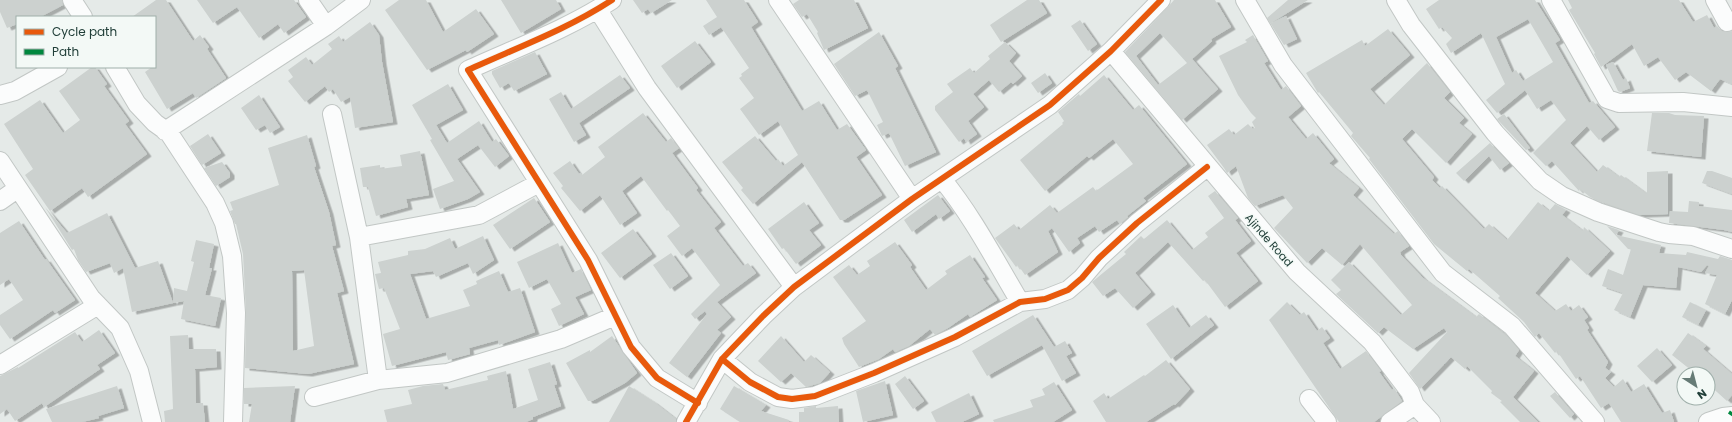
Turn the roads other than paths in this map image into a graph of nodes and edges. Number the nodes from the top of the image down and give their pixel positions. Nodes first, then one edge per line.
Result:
1 (72, 0) edge
2 (308, 0) edge
3 (361, 0) edge
4 (778, 0) edge
5 (1161, 0) edge
6 (1245, 0) edge
7 (1396, 0) edge
8 (1551, 0) edge
9 (1715, 0) edge
10 (605, 5) edge
11 (82, 16) edge
12 (1727, 22) dead end
13 (326, 26) junction
14 (1111, 51) junction
15 (56, 68) edge
16 (116, 68) edge
17 (0, 94) edge
18 (1732, 107) edge
19 (332, 114) dead end
20 (166, 131) junction
21 (0, 161) edge
22 (1207, 167) junction
23 (942, 179) junction
24 (539, 183) junction
25 (17, 189) junction
26 (912, 199) junction
27 (0, 201) edge
28 (359, 237) junction
29 (1732, 249) edge
30 (794, 287) junction
31 (1020, 302) junction
32 (98, 305) junction
33 (615, 316) junction
34 (722, 359) junction
35 (0, 365) edge
36 (378, 380) junction
37 (314, 396) dead end
38 (1309, 399) dead end
39 (698, 403) junction
40 (1415, 405) junction
41 (1732, 416) edge
42 (152, 422) edge
43 (233, 422) edge
44 (686, 422) edge
45 (1327, 422) edge
46 (1390, 422) edge
47 (1431, 422) edge
48 (1595, 422) edge
49 (1708, 422) edge

1 - 11 street
2 - 13 street
3 - 13 street
4 - 26 street
5 - 14 street
6 - 48 street
7 - 29 street
8 - 18 street
9 - 12 street
10 - 24 street
10 - 30 street
13 - 20 street
14 - 22 street, Ajinde Road
14 - 23 street
15 - 17 street
16 - 20 street
19 - 28 street
20 - 43 street
21 - 25 street
22 - 31 street
22 - 40 street, Ajinde Road
23 - 26 street
23 - 31 street
24 - 28 street
24 - 33 street
25 - 27 street
25 - 32 street
26 - 30 street
28 - 36 street
30 - 34 street
31 - 34 street
32 - 35 street
32 - 42 street
33 - 36 street
33 - 39 street
34 - 39 street
36 - 37 street
38 - 45 street
39 - 44 street
40 - 46 street
40 - 47 street, Ajinde Road
41 - 49 street

